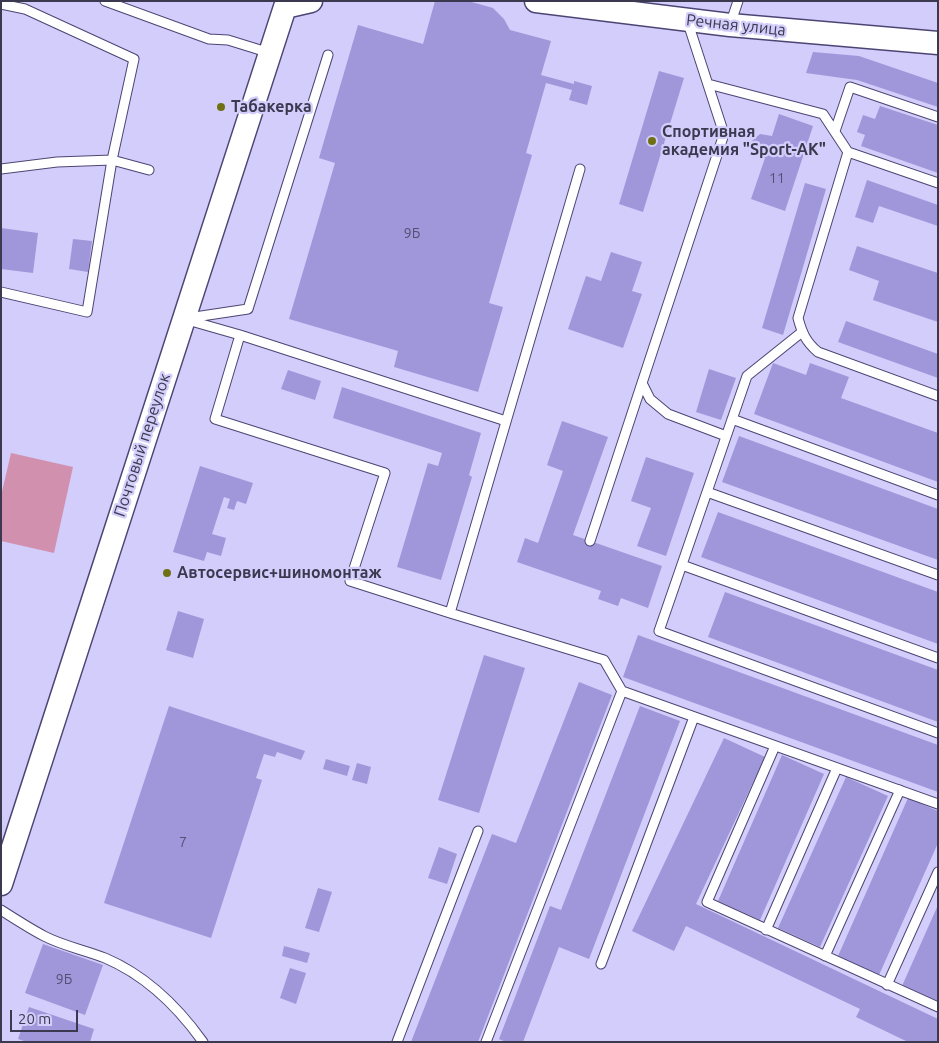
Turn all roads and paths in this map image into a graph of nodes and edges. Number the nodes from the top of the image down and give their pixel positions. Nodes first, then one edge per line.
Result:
1 (105, 1) edge
2 (536, 1) edge
3 (738, 1) edge
4 (297, 3) edge
5 (1, 4) edge
6 (580, 4) edge
7 (687, 20) junction
8 (730, 26) junction
9 (938, 43) edge
10 (270, 53) junction
11 (328, 55) dead end
12 (708, 84) junction
13 (938, 117) edge
14 (835, 131) junction
15 (848, 152) junction
16 (112, 160) junction
17 (580, 169) dead end
18 (1, 170) edge
19 (149, 170) dead end
20 (938, 183) edge
21 (1, 292) edge
22 (184, 319) junction
23 (802, 332) junction
24 (240, 335) junction
25 (642, 382) junction
26 (938, 396) edge
27 (732, 419) junction
28 (506, 421) junction
29 (726, 436) junction
30 (706, 492) junction
31 (938, 495) edge
32 (590, 541) dead end
33 (682, 565) junction
34 (938, 575) edge
35 (450, 613) junction
36 (938, 658) edge
37 (622, 691) junction
38 (694, 717) junction
39 (938, 733) edge
40 (776, 746) junction
41 (837, 768) junction
42 (900, 790) junction
43 (938, 804) edge
44 (478, 831) dead end
45 (938, 872) edge
46 (1, 884) edge
47 (1, 910) edge
48 (766, 930) junction
49 (825, 956) junction
50 (601, 964) dead end
51 (887, 984) junction
52 (938, 1007) edge
53 (203, 1042) edge
54 (397, 1042) edge
55 (486, 1042) edge

1 - 10 lane
2 - 6 street, Речная улица
3 - 8 lane
4 - 10 street, Почтовый переулок
5 - 16 lane
6 - 7 street, Речная улица
7 - 8 street, Речная улица
7 - 12 lane
8 - 9 street, Речная улица
10 - 22 street, Почтовый переулок
11 - 22 lane
12 - 14 lane
12 - 25 lane
13 - 14 lane
14 - 15 lane
15 - 20 lane
15 - 23 lane
16 - 18 lane
16 - 19 lane
16 - 21 lane
17 - 28 lane
22 - 24 lane
22 - 46 street, Почтовый переулок
23 - 26 lane
23 - 27 lane
24 - 28 lane
24 - 35 lane
25 - 29 lane
25 - 32 lane
27 - 29 lane
27 - 31 lane
28 - 35 lane
29 - 30 lane
30 - 33 lane
30 - 34 lane
33 - 36 lane
33 - 39 lane
35 - 37 lane
37 - 38 lane
37 - 55 lane
38 - 40 lane
38 - 50 lane
40 - 41 lane
40 - 48 lane
41 - 42 lane
41 - 48 lane
42 - 43 lane
42 - 49 lane
44 - 54 lane
45 - 51 lane
47 - 53 lane
48 - 49 lane
49 - 51 lane
51 - 52 lane

